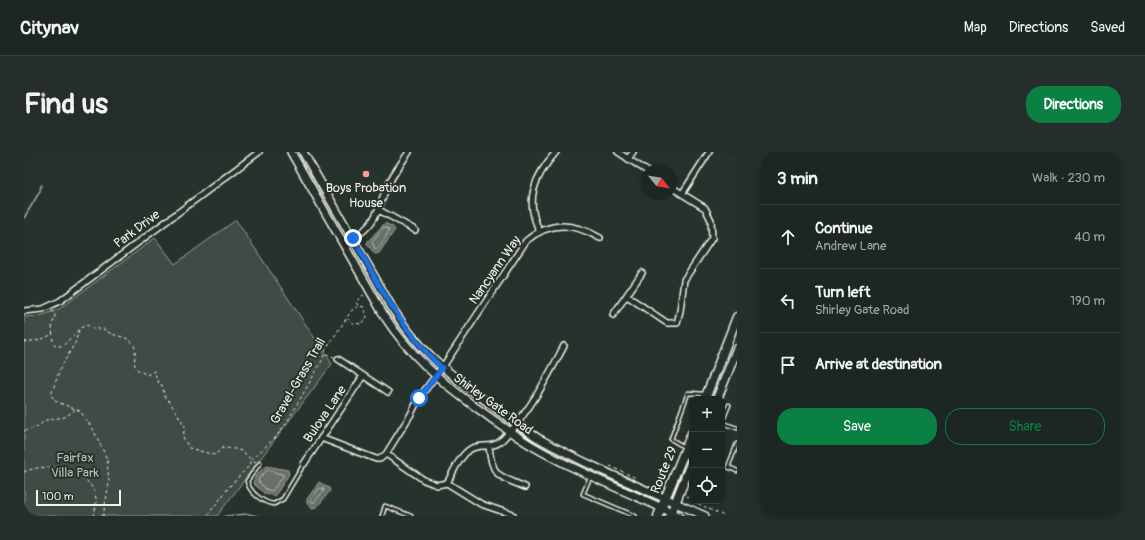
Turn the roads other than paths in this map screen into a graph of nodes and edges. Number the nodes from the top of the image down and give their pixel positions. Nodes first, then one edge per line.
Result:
1 (259, 152) edge
2 (291, 152) edge
3 (303, 152) edge
4 (409, 152) edge
5 (556, 152) edge
6 (618, 152) edge
7 (633, 152) edge
8 (709, 152) edge
9 (628, 159) junction
10 (641, 167) edge
11 (677, 191) edge
12 (682, 194) junction
13 (379, 210) junction
14 (415, 230) dead end
15 (540, 232) junction
16 (353, 238) junction
17 (600, 238) dead end
18 (642, 273) dead end
19 (627, 296) junction
20 (24, 311) edge
21 (614, 315) dead end
22 (737, 317) edge
23 (564, 346) dead end
24 (737, 348) edge
25 (338, 359) road end
26 (442, 368) junction
27 (363, 376) junction
28 (435, 376) junction
29 (388, 392) dead end
30 (702, 396) edge
31 (706, 396) edge
32 (718, 396) edge
33 (729, 404) dead end
34 (725, 414) edge
35 (516, 422) junction
36 (725, 423) edge
37 (737, 428) edge
38 (510, 431) junction
39 (322, 438) junction
40 (689, 440) edge
41 (737, 444) edge
42 (489, 447) junction
43 (686, 448) junction
44 (736, 450) edge
45 (386, 454) junction
46 (260, 463) road end
47 (304, 464) joint
48 (689, 468) edge
49 (737, 471) edge
50 (590, 475) junction
51 (447, 483) junction
52 (525, 487) dead end
53 (666, 498) junction
54 (676, 503) junction
55 (662, 508) junction
56 (402, 515) edge
57 (513, 515) edge
58 (674, 515) edge
59 (382, 516) edge
60 (411, 516) edge
61 (635, 516) edge
62 (658, 516) edge
63 (705, 516) edge

1 - 20 street, Park Drive
2 - 28 main road, Shirley Gate Road
3 - 16 main road, Shirley Gate Road
4 - 13 street
5 - 15 street
6 - 9 street
7 - 9 street
8 - 12 street
9 - 10 street
11 - 12 street
12 - 19 street
13 - 14 street
13 - 16 street
15 - 17 street, Nancyann Way
15 - 26 street, Nancyann Way
16 - 26 main road, Shirley Gate Road
18 - 19 street
19 - 21 street
22 - 31 main road
23 - 35 street
24 - 32 main road
25 - 27 street
26 - 28 street, Nancyann Way
26 - 35 main road, Shirley Gate Road
27 - 29 street
27 - 39 street, Bulova Lane
28 - 38 main road, Shirley Gate Road
28 - 45 street, Nancyann Way
30 - 43 lane
33 - 34 lane
35 - 38 street
35 - 53 main road, Shirley Gate Road
36 - 37 lane
38 - 42 street
38 - 50 main road, Shirley Gate Road
39 - 45 street
39 - 47 street, Bulova Lane
40 - 43 main road, Route 29
41 - 44 lane
42 - 51 street
42 - 52 street
43 - 53 main road, Route 29
44 - 49 lane
45 - 51 street
46 - 47 lane
48 - 54 main road, Route 29
50 - 55 main road, Shirley Gate Road
50 - 61 lane
51 - 57 street
53 - 54 main road, Shirley Gate Road
53 - 55 main road, Route 29
54 - 58 main road, Route 29
54 - 63 main road, Shirley Gate Road
55 - 58 main road, Shirley Gate Road
55 - 62 main road, Route 29
56 - 59 lane
56 - 60 lane

